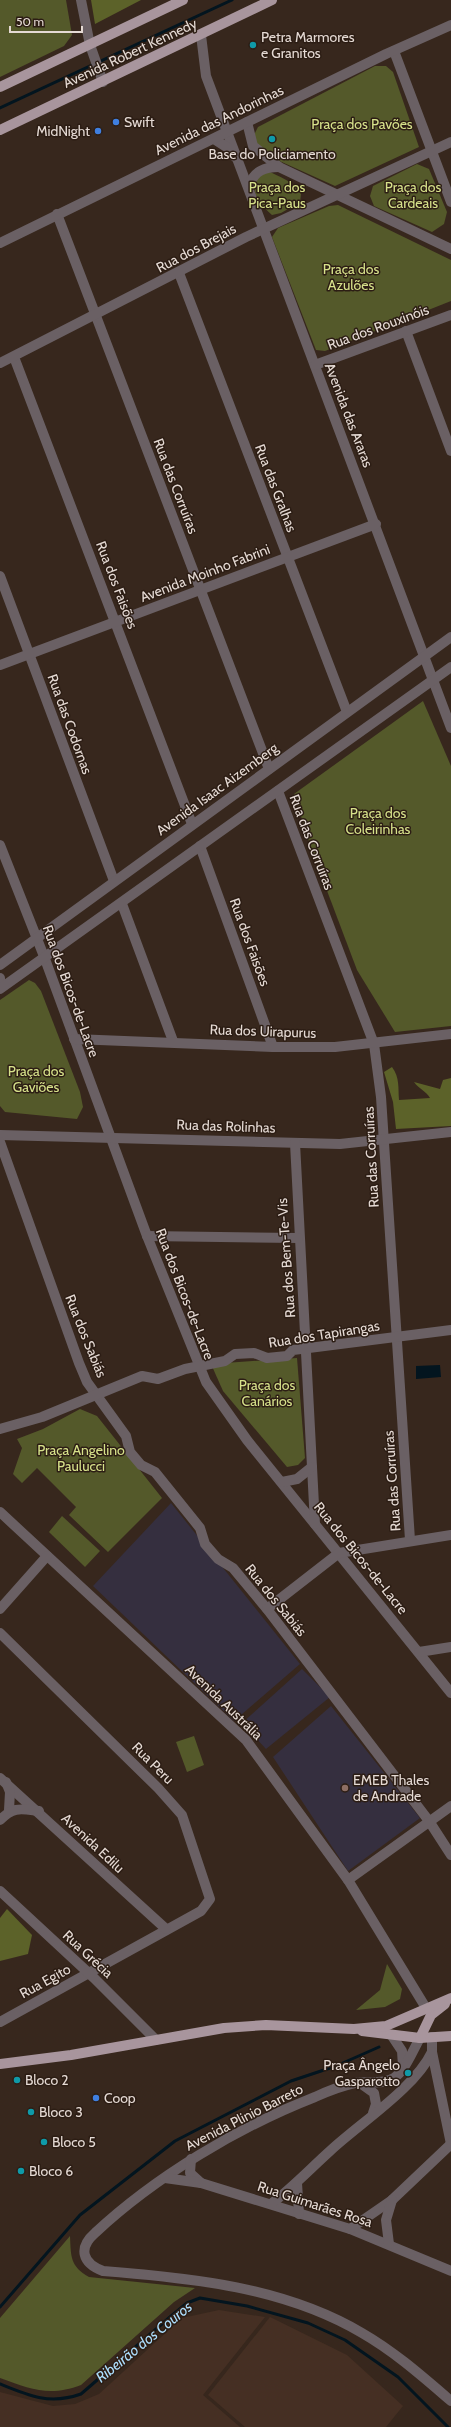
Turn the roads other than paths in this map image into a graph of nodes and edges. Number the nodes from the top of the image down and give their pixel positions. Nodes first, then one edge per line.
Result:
1 (81, 0) edge
2 (183, 0) edge
3 (272, 0) edge
4 (451, 25) edge
5 (201, 36) junction
6 (92, 50) junction
7 (394, 51) junction
8 (102, 78) junction
9 (0, 87) edge
10 (247, 122) junction
11 (0, 130) edge
12 (228, 132) junction
13 (214, 139) junction
14 (451, 142) edge
15 (432, 151) junction
16 (242, 167) junction
17 (279, 167) junction
18 (249, 185) junction
19 (337, 195) junction
20 (451, 202) edge
21 (58, 214) junction
22 (264, 228) junction
23 (0, 243) edge
24 (451, 249) edge
25 (179, 273) junction
26 (97, 315) junction
27 (451, 315) edge
28 (406, 331) junction
29 (14, 357) junction
30 (0, 363) edge
31 (315, 365) junction
32 (451, 451) edge
33 (376, 524) junction
34 (287, 556) junction
35 (0, 576) edge
36 (201, 590) junction
37 (117, 622) junction
38 (451, 637) edge
39 (30, 654) junction
40 (425, 655) junction
41 (0, 665) edge
42 (451, 666) edge
43 (433, 680) junction
44 (347, 712) junction
45 (451, 728) edge
46 (269, 769) junction
47 (278, 791) junction
48 (192, 824) junction
49 (0, 845) edge
50 (200, 846) junction
51 (114, 881) junction
52 (122, 904) junction
53 (37, 938) junction
54 (45, 959) junction
55 (0, 965) edge
56 (0, 978) edge
57 (0, 989) edge
58 (451, 1034) edge
59 (74, 1039) junction
60 (173, 1041) junction
61 (374, 1044) junction
62 (272, 1047) junction
63 (451, 1132) edge
64 (0, 1135) edge
65 (110, 1138) junction
66 (384, 1141) junction
67 (0, 1142) edge
68 (295, 1143) junction
69 (147, 1236) junction
70 (298, 1238) junction
71 (451, 1330) edge
72 (395, 1337) junction
73 (306, 1348) junction
74 (198, 1366) junction
75 (96, 1395) junction
76 (0, 1429) edge
77 (312, 1467) junction
78 (282, 1482) junction
79 (0, 1512) edge
80 (315, 1524) junction
81 (451, 1535) edge
82 (410, 1540) junction
83 (339, 1553) junction
84 (47, 1556) junction
85 (0, 1609) edge
86 (266, 1609) junction
87 (0, 1633) edge
88 (451, 1647) edge
89 (419, 1652) junction
90 (451, 1693) edge
91 (3, 1780) edge
92 (451, 1806) edge
93 (9, 1810) junction
94 (38, 1811) junction
95 (0, 1820) edge
96 (429, 1821) junction
97 (451, 1854) edge
98 (348, 1880) junction
99 (0, 1891) edge
100 (166, 1929) junction
101 (88, 1973) junction
102 (451, 1999) edge
103 (426, 2008) junction
104 (0, 2022) edge
105 (354, 2029) junction
106 (392, 2036) junction
107 (451, 2036) edge
108 (432, 2037) junction
109 (420, 2038) junction
110 (156, 2040) junction
111 (432, 2052) junction
112 (0, 2064) edge
113 (403, 2066) junction
114 (360, 2083) junction
115 (374, 2113) junction
116 (451, 2144) edge
117 (191, 2159) junction
118 (165, 2178) junction
119 (201, 2183) junction
120 (297, 2183) junction
121 (392, 2200) junction
122 (271, 2204) junction
123 (299, 2214) junction
124 (350, 2229) junction
125 (389, 2244) junction
126 (451, 2271) edge
127 (451, 2401) edge

1 - 6 street
2 - 6 main road, Avenida Robert Kennedy
3 - 5 main road, Avenida Robert Kennedy
4 - 7 street, Avenida das Andorinhas
5 - 8 main road, Avenida Robert Kennedy
5 - 12 street, Avenida das Araras
6 - 8 street
6 - 9 main road, Avenida Robert Kennedy
7 - 10 street, Avenida das Andorinhas
7 - 15 street
8 - 11 main road, Avenida Robert Kennedy
10 - 12 street, Avenida das Andorinhas
10 - 17 street
12 - 13 street, Avenida das Andorinhas
12 - 16 street, Avenida das Araras
13 - 16 street, Avenida das Araras
13 - 21 street, Avenida das Andorinhas
14 - 15 street, Rua dos Brejais
15 - 19 street, Rua dos Brejais
15 - 20 street
16 - 18 street, Avenida das Araras
17 - 18 street
17 - 19 street
18 - 22 street, Avenida das Araras
19 - 22 street, Rua dos Brejais
19 - 24 street
21 - 23 street, Avenida das Andorinhas
21 - 26 street, Rua das Corruíras
22 - 25 street, Rua dos Brejais
22 - 31 street, Avenida das Araras
25 - 26 street, Rua dos Brejais
25 - 34 street, Rua das Gralhas
26 - 29 street, Rua dos Brejais
26 - 36 street, Rua das Corruíras
27 - 28 street, Rua dos Rouxinóis
28 - 31 street, Rua dos Rouxinóis
28 - 32 street
29 - 30 street, Rua dos Brejais
29 - 37 street, Rua dos Faisões
31 - 33 street, Avenida das Araras
33 - 34 street, Avenida Moinho Fabrini
33 - 40 street, Avenida das Araras
34 - 36 street, Avenida Moinho Fabrini
34 - 44 street, Rua das Gralhas
35 - 39 street, Rua das Codornas
36 - 37 street, Avenida Moinho Fabrini
36 - 46 street, Rua das Corruíras
37 - 39 street, Avenida Moinho Fabrini
37 - 48 street, Rua dos Faisões
38 - 40 street, Avenida Isaac Aizemberg
39 - 41 street, Avenida Moinho Fabrini
39 - 51 street, Rua das Codornas
40 - 43 street, Avenida das Araras
40 - 44 street, Avenida Isaac Aizemberg
42 - 43 street
43 - 45 street
43 - 47 street
44 - 46 street, Avenida Isaac Aizemberg
46 - 48 street, Avenida Isaac Aizemberg
47 - 50 street
47 - 61 street, Rua das Corruíras
48 - 51 street, Avenida Isaac Aizemberg
49 - 53 street, Rua dos Bicos-de-Lacre
50 - 52 street
50 - 62 street, Rua dos Faisões
51 - 53 street, Avenida Isaac Aizemberg
52 - 54 street
52 - 60 street
53 - 54 street, Rua dos Bicos-de-Lacre
53 - 55 street, Avenida Isaac Aizemberg
54 - 57 street
54 - 59 street, Rua dos Bicos-de-Lacre
56 - 57 street
58 - 61 street, Rua dos Uirapurus
59 - 60 street, Rua dos Uirapurus
59 - 65 street, Rua dos Bicos-de-Lacre
60 - 62 street, Rua dos Uirapurus
61 - 62 street, Rua dos Uirapurus
61 - 66 street, Rua das Corruíras
63 - 66 street, Rua das Rolinhas
64 - 65 street, Rua das Rolinhas
65 - 68 street, Rua das Rolinhas
65 - 69 street, Rua dos Bicos-de-Lacre
66 - 68 street, Rua das Rolinhas
66 - 72 street, Rua das Corruíras
67 - 75 street, Rua dos Sabiás
68 - 70 street, Rua dos Bem-Te-Vis
69 - 70 street
69 - 74 street, Rua dos Bicos-de-Lacre
70 - 73 street, Rua dos Bem-Te-Vis
71 - 72 street, Rua dos Tapirangas
72 - 73 street, Rua dos Tapirangas
72 - 82 street, Rua das Corruíras
73 - 74 street, Rua dos Tapirangas
73 - 77 street, Rua dos Bem-Te-Vis
74 - 75 street, Rua dos Tapirangas
74 - 78 street, Rua dos Bicos-de-Lacre
75 - 76 street, Rua dos Tapirangas
75 - 86 street, Rua dos Sabiás
77 - 78 street
77 - 80 street, Rua dos Bem-Te-Vis
78 - 80 street, Rua dos Bicos-de-Lacre
79 - 84 street, Avenida Austrália
80 - 83 street, Rua dos Bicos-de-Lacre
81 - 82 street
82 - 83 street
83 - 86 street
83 - 89 street, Rua dos Bicos-de-Lacre
84 - 85 street
84 - 98 street, Avenida Austrália
86 - 96 street, Rua dos Sabiás
87 - 100 street, Rua Peru
88 - 89 street
89 - 90 street, Rua dos Bicos-de-Lacre
91 - 93 street
91 - 94 street, Avenida Edilu
92 - 96 street
93 - 94 street
93 - 95 street
94 - 100 street, Avenida Edilu
96 - 97 street, Rua dos Sabiás
96 - 98 street
98 - 103 street, Avenida Austrália
99 - 101 street, Rua Grécia
100 - 101 street, Rua Egito
101 - 104 street, Rua Egito
101 - 110 street, Rua Grécia
102 - 103 main road
102 - 109 main road
103 - 105 main road
105 - 106 main road
105 - 110 main road
106 - 109 main road
106 - 113 street
107 - 108 main road
108 - 109 main road
108 - 111 street
109 - 113 street, Avenida Plinio Barreto
110 - 112 main road
111 - 115 street
111 - 116 street
113 - 114 street, Avenida Plinio Barreto
114 - 115 street
114 - 117 street, Avenida Plinio Barreto
115 - 120 street
116 - 121 street
117 - 118 street, Avenida Plinio Barreto
117 - 119 street
118 - 119 street, Rua Guimarães Rosa
118 - 127 street, Avenida Plinio Barreto
119 - 122 street, Rua Guimarães Rosa
120 - 122 street
120 - 123 street
121 - 124 street
121 - 125 street
122 - 123 street, Rua Guimarães Rosa
123 - 124 street, Rua Guimarães Rosa
124 - 125 street, Rua Guimarães Rosa
125 - 126 street, Rua Guimarães Rosa

